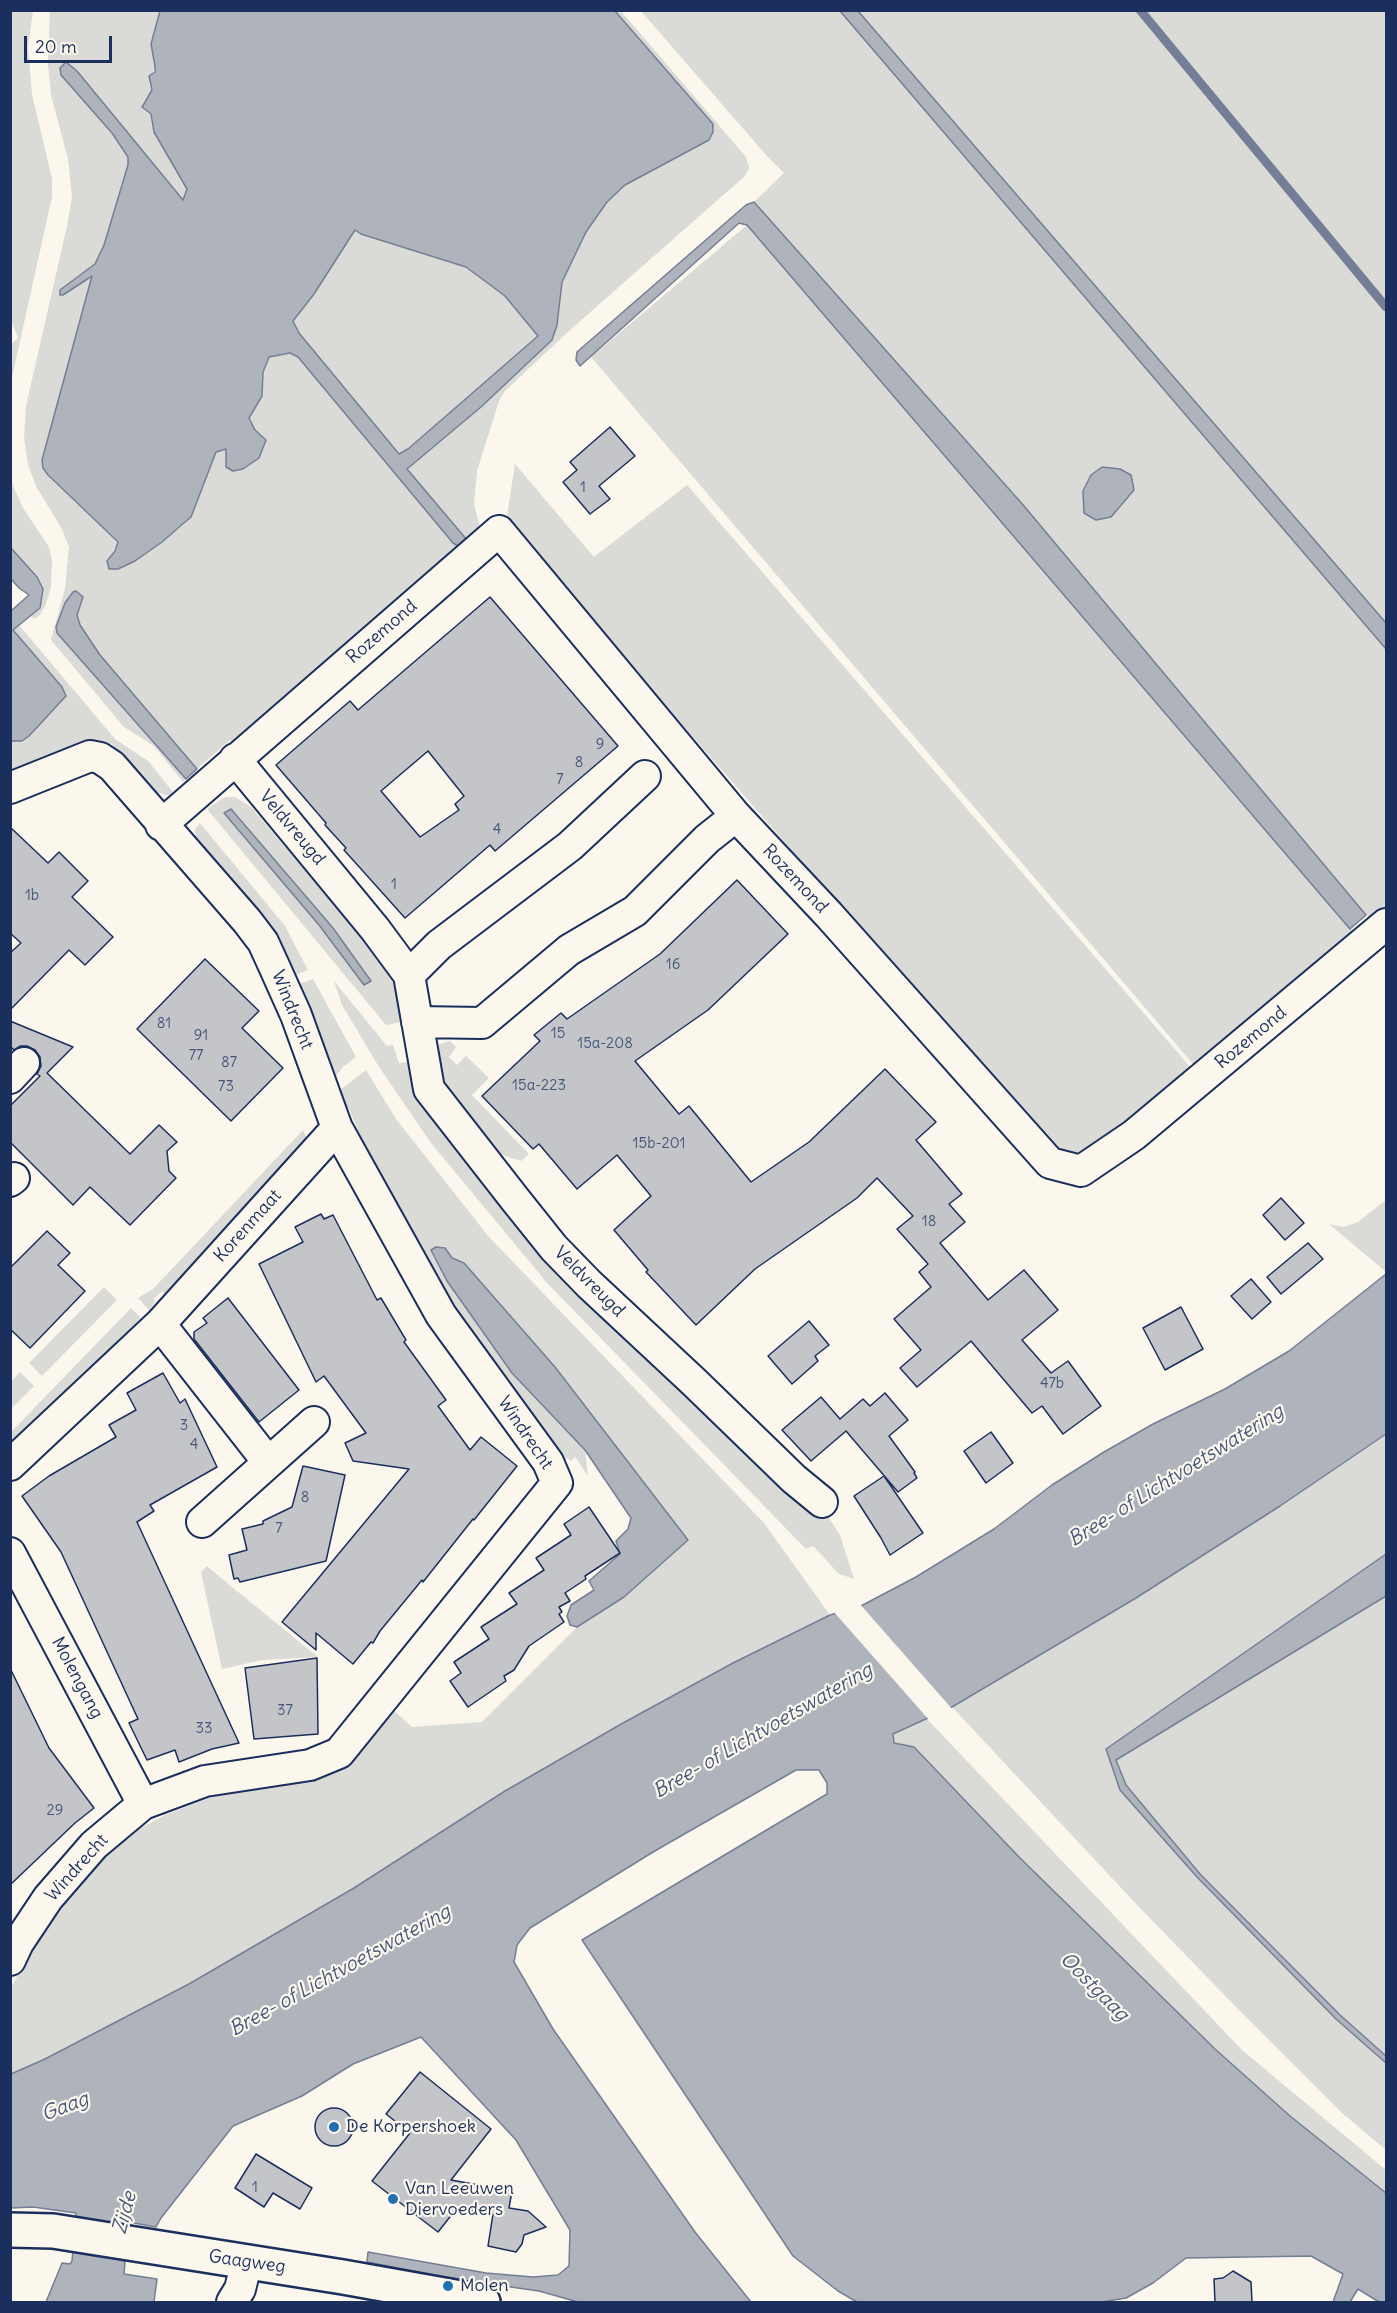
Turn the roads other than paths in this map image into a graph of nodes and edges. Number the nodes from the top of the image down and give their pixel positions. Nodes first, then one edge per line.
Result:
1 (235, 759) junction
2 (645, 776) dead end
3 (10, 788) edge
4 (736, 816) junction
5 (161, 825) junction
6 (1386, 924) edge
7 (409, 975) junction
8 (417, 1022) junction
9 (337, 1128) junction
10 (160, 1324) junction
11 (314, 1422) dead end
12 (268, 1462) junction
13 (10, 1465) edge
14 (822, 1502) dead end
15 (202, 1522) dead end
16 (10, 1552) edge
17 (143, 1804) junction
18 (10, 1960) edge
19 (10, 2230) edge
20 (247, 2261) junction
21 (232, 2302) edge
22 (483, 2302) edge

1 - 4 street, Rozemond
1 - 5 street
1 - 7 street, Veldvreugd
2 - 7 street
3 - 5 street, Windrecht
4 - 6 street, Rozemond
4 - 8 street
5 - 9 street, Windrecht
7 - 8 street, Veldvreugd
8 - 14 street, Veldvreugd
9 - 10 street, Korenmaat
9 - 17 street, Windrecht
10 - 12 street
10 - 13 street, Korenmaat
11 - 12 street
12 - 15 street
16 - 17 street, Molengang
17 - 18 street, Windrecht
19 - 20 main road, Gaagweg
20 - 21 street
20 - 22 main road, Gaagweg

